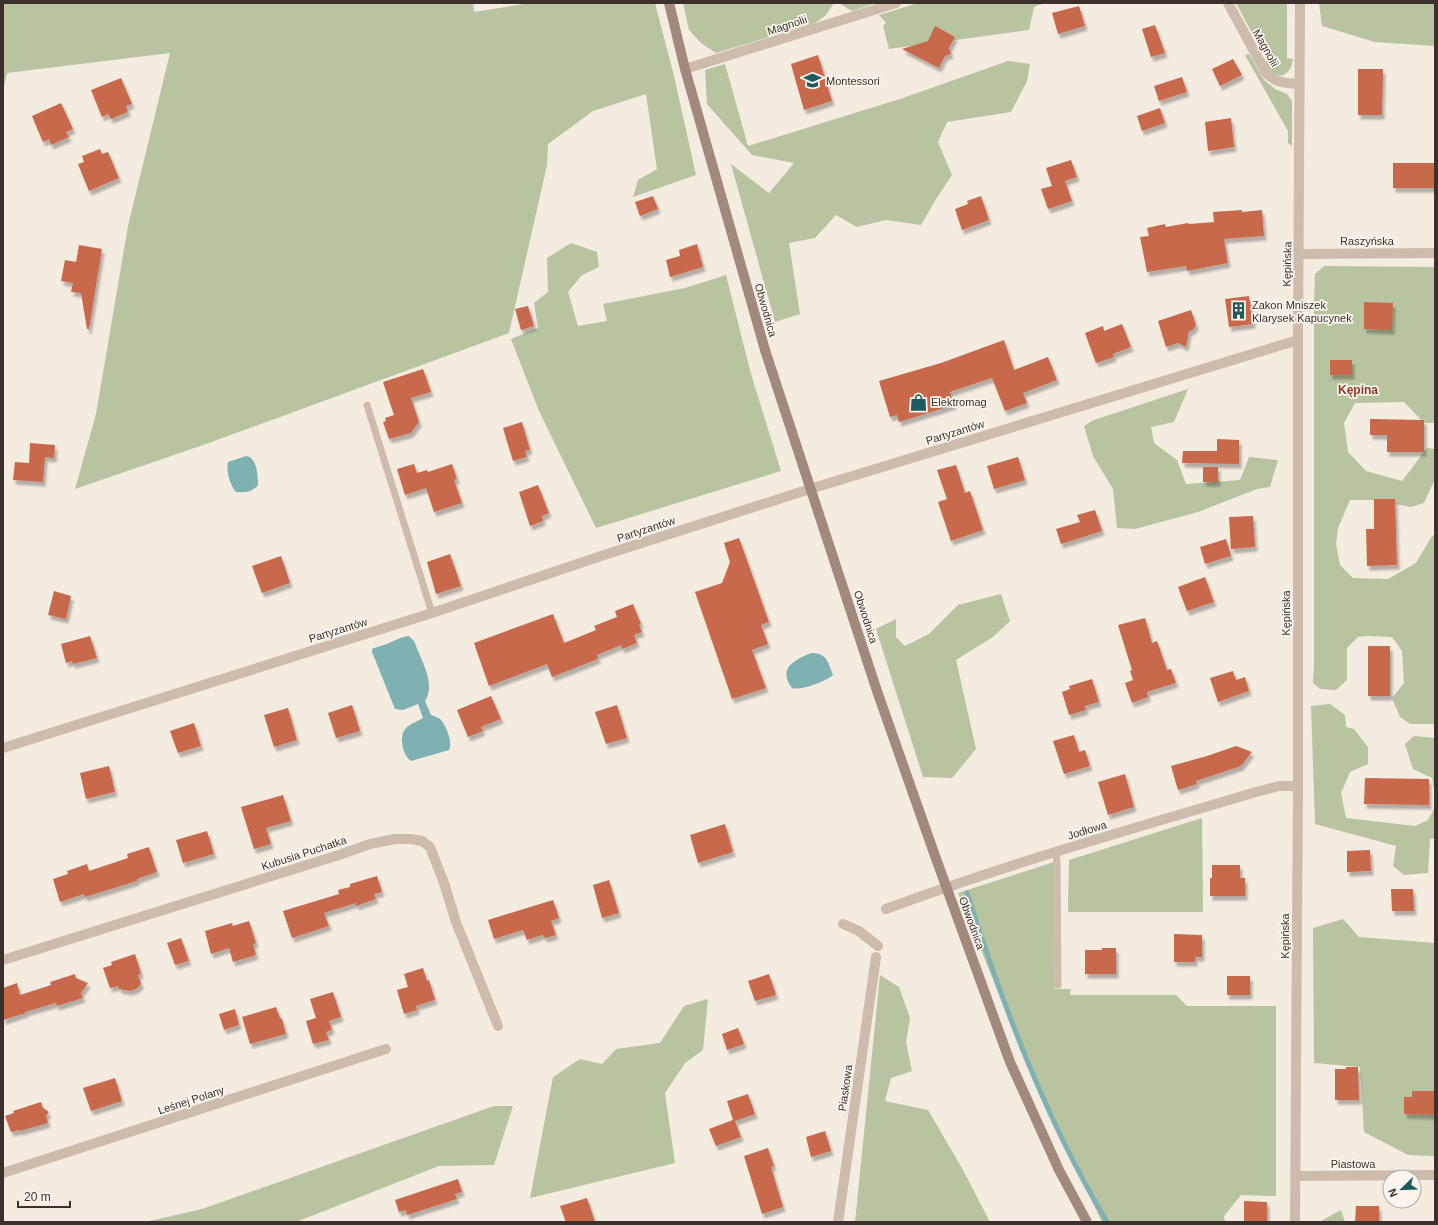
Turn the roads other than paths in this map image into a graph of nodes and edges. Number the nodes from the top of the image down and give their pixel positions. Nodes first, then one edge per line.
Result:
1 (669, 3) edge
2 (896, 3) edge
3 (1228, 3) edge
4 (1300, 3) edge
5 (685, 69) junction
6 (1299, 84) junction
7 (1435, 253) edge
8 (1299, 254) junction
9 (1298, 340) junction
10 (367, 405) dead end
11 (810, 489) junction
12 (432, 613) junction
13 (3, 748) edge
14 (1298, 786) junction
15 (1056, 852) junction
16 (946, 886) junction
17 (886, 908) dead end
18 (843, 924) dead end
19 (878, 946) dead end
20 (876, 957) dead end
21 (3, 960) edge
22 (1058, 985) dead end
23 (498, 1026) dead end
24 (386, 1049) dead end
25 (3, 1173) edge
26 (1435, 1175) edge
27 (1295, 1176) junction
28 (838, 1222) edge
29 (1087, 1222) edge
30 (1295, 1222) edge

1 - 5 main road, Obwodnica
2 - 5 street, Magnolii
3 - 6 street, Magnolii
4 - 6 street, Kępińska
5 - 11 main road, Obwodnica
6 - 8 street, Kępińska
7 - 8 street, Raszyńska
8 - 9 street, Kępińska
9 - 11 street, Partyzantów
9 - 14 street, Kępińska
10 - 12 lane
11 - 12 street, Partyzantów
11 - 16 main road, Obwodnica
12 - 13 street, Partyzantów
14 - 15 street, Jodłowa
14 - 27 street, Kępińska
15 - 16 street, Jodłowa
15 - 22 lane
16 - 17 street, Jodłowa
16 - 29 main road, Obwodnica
18 - 19 street
20 - 28 street, Piaskowa
21 - 23 street, Kubusia Puchatka
24 - 25 street, Leśnej Polany
26 - 27 street, Piastowa
27 - 30 street, Kępińska

